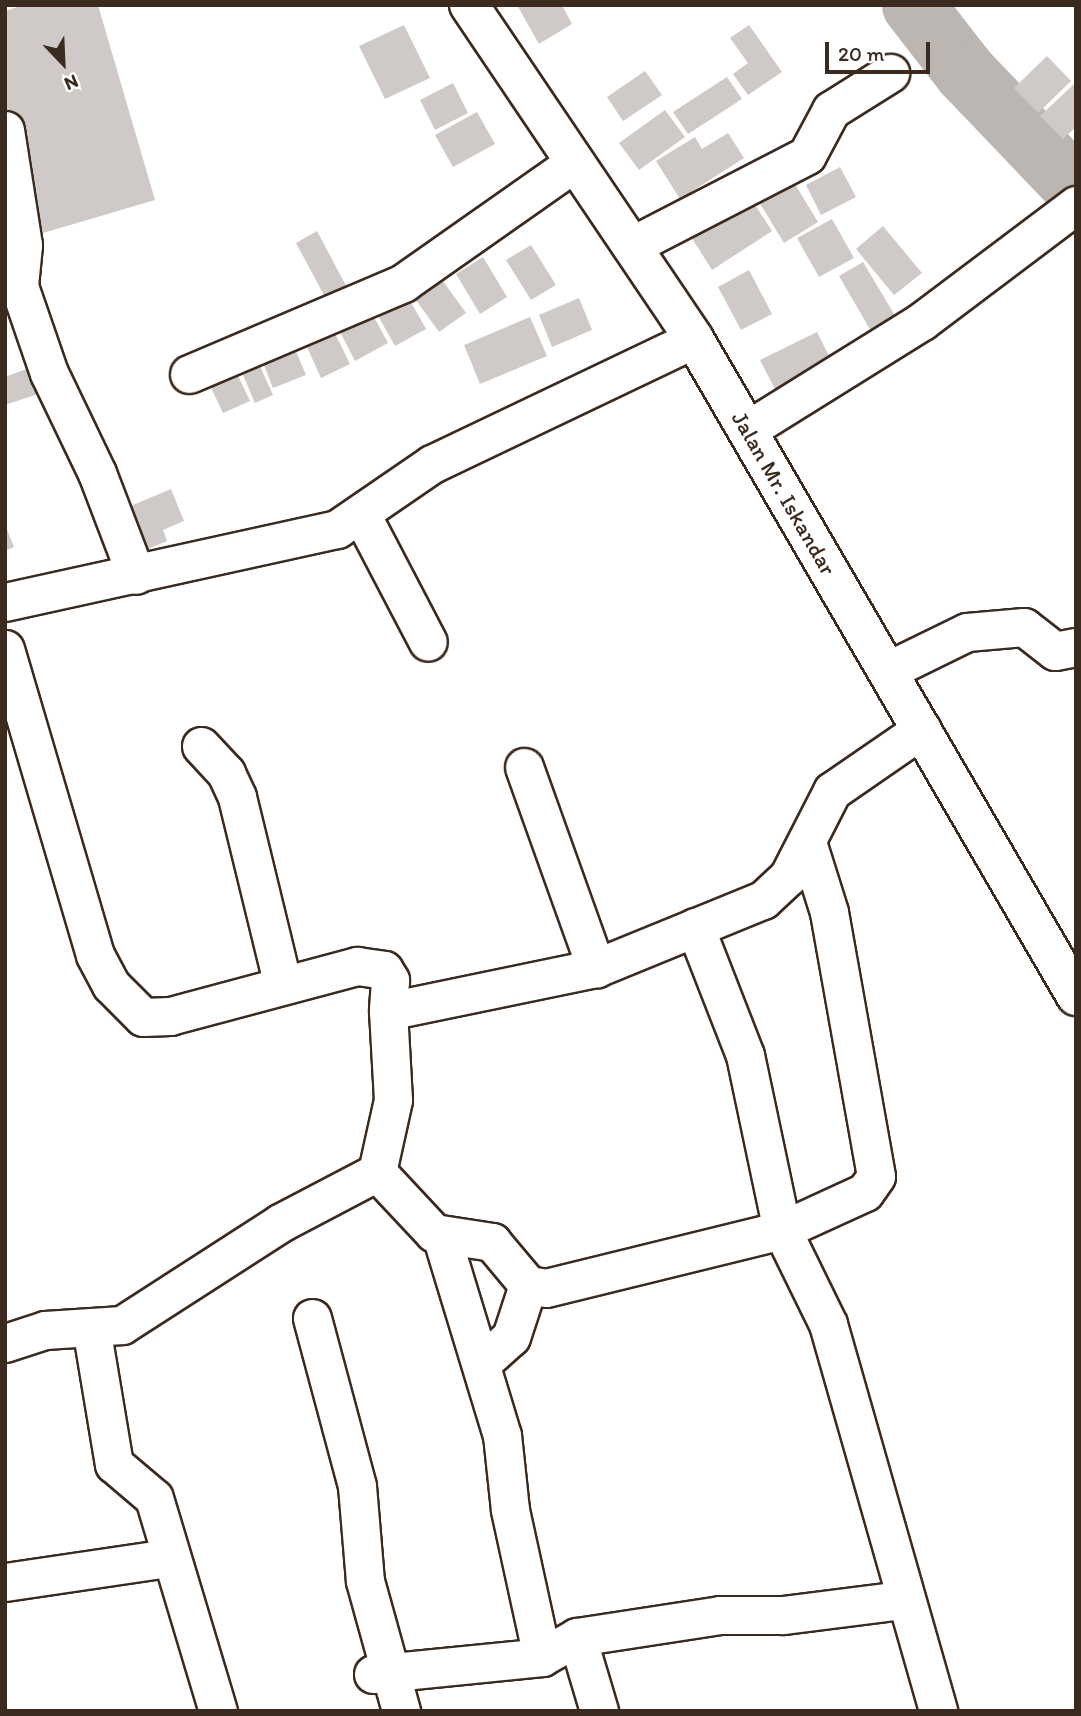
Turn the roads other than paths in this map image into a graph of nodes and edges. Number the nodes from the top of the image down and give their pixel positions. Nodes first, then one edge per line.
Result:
1 (469, 5) edge
2 (890, 73) dead end
3 (5, 130) edge
4 (575, 162) junction
5 (1076, 205) edge
6 (631, 246) junction
7 (694, 339) junction
8 (189, 374) dead end
9 (747, 430) junction
10 (361, 514) junction
11 (136, 575) junction
12 (5, 602) edge
13 (428, 642) dead end
14 (1076, 647) edge
15 (5, 649) edge
16 (887, 671) junction
17 (922, 729) junction
18 (201, 746) dead end
19 (524, 768) dead end
20 (808, 845) junction
21 (695, 927) junction
22 (596, 968) junction
23 (282, 982) junction
24 (1076, 996) edge
25 (388, 1011) junction
26 (377, 1172) junction
27 (782, 1230) junction
28 (442, 1238) junction
29 (528, 1286) junction
30 (312, 1318) dead end
31 (91, 1326) junction
32 (5, 1343) edge
33 (484, 1361) junction
34 (168, 1558) junction
35 (5, 1582) edge
36 (902, 1600) junction
37 (577, 1637) junction
38 (542, 1657) junction
39 (384, 1673) junction
40 (218, 1711) edge
41 (401, 1711) edge
42 (599, 1711) edge
43 (938, 1711) edge

1 - 4 main road, Jalan Mr. Iskandar
2 - 6 street
3 - 11 street
4 - 6 main road, Jalan Mr. Iskandar
4 - 8 street
5 - 9 street
6 - 7 main road, Jalan Mr. Iskandar
7 - 9 main road, Jalan Mr. Iskandar
7 - 10 street
9 - 16 main road, Jalan Mr. Iskandar
10 - 11 street
10 - 13 street
11 - 12 street
14 - 16 street
15 - 23 street
16 - 17 main road, Jalan Mr. Iskandar
17 - 20 street
17 - 24 main road, Jalan Mr. Iskandar
18 - 23 street
19 - 22 street
20 - 21 street
20 - 27 street
21 - 22 street
21 - 27 street
22 - 25 street
23 - 25 street
25 - 26 street
26 - 28 street
26 - 31 street
27 - 29 street
27 - 36 street
28 - 29 street
28 - 33 street
29 - 33 street
30 - 39 street
31 - 32 street
31 - 34 street
33 - 38 street
34 - 35 street
34 - 40 street
36 - 37 street
36 - 43 street
37 - 38 street
37 - 42 street
38 - 39 street
39 - 41 street

